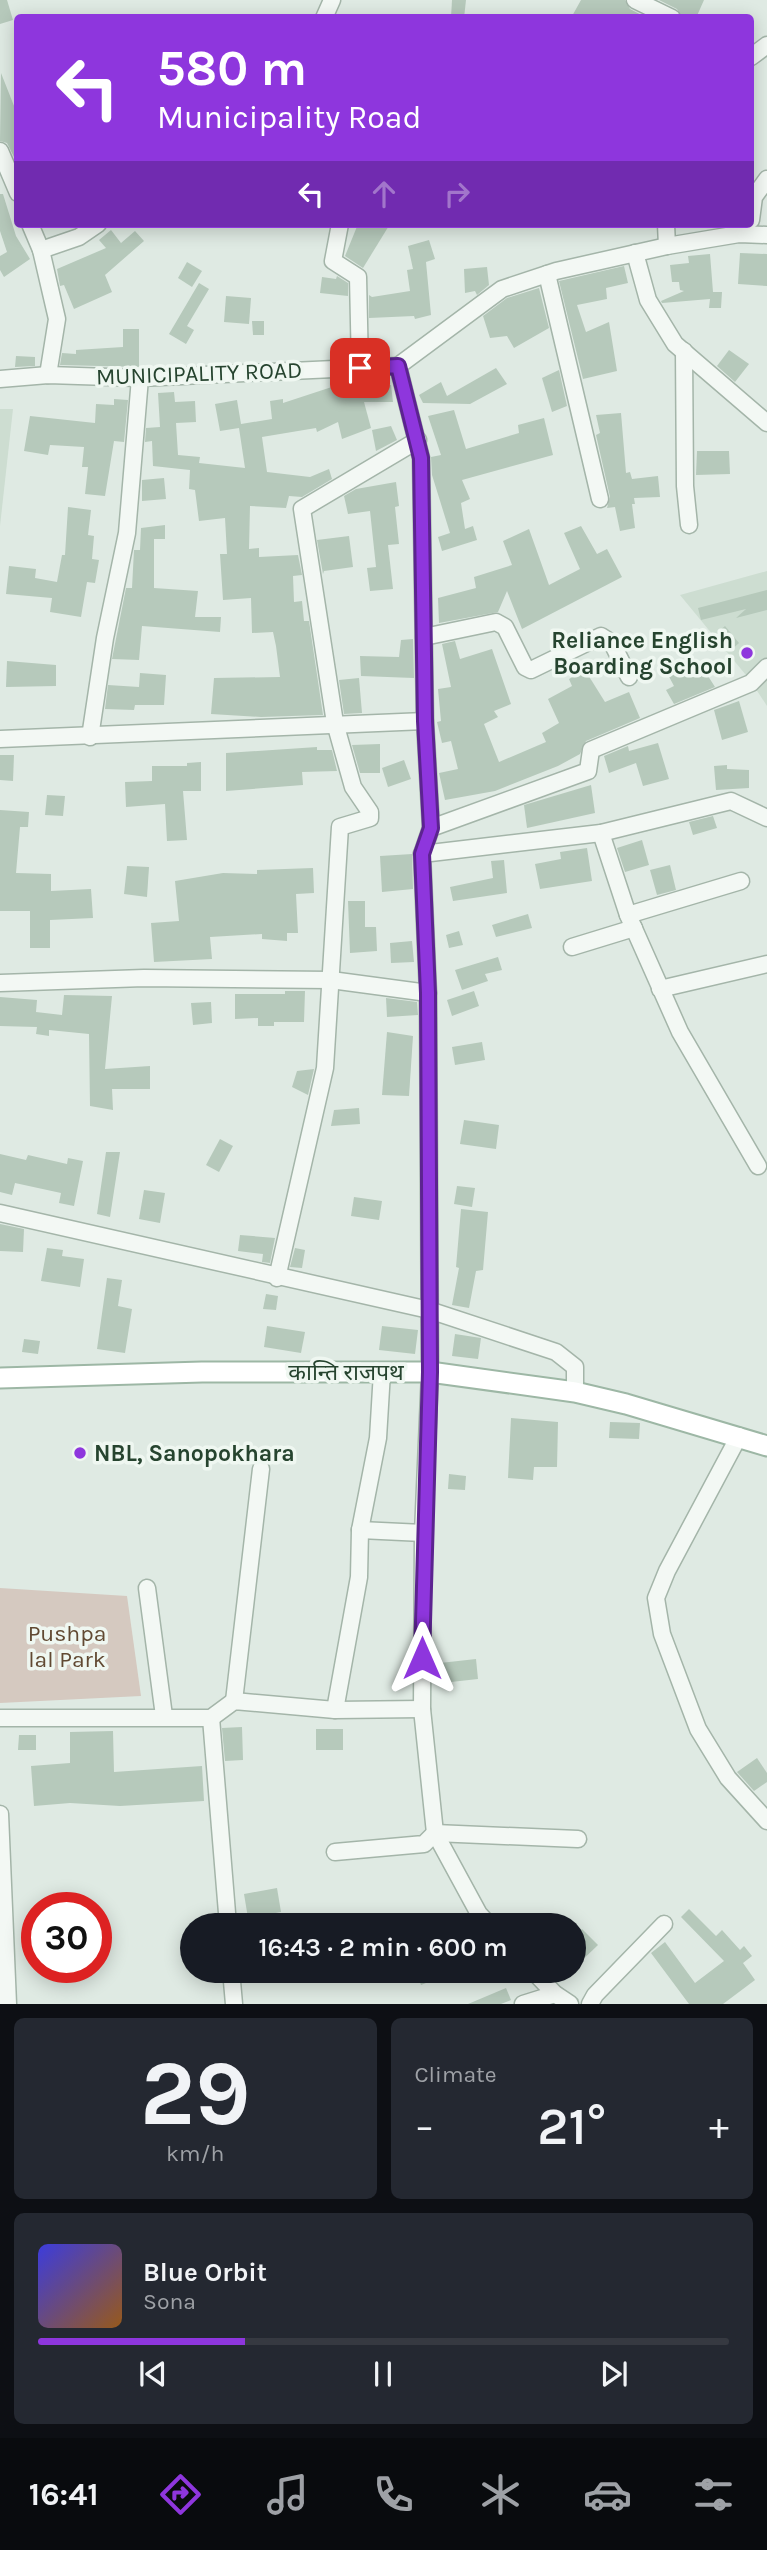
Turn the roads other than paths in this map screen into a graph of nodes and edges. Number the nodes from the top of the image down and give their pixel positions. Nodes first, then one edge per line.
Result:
1 (635, 0) edge
2 (664, 14) edge
3 (0, 151) edge
4 (767, 179) edge
5 (14, 184) edge
6 (754, 197) edge
7 (32, 228) edge
8 (92, 228) edge
9 (339, 228) edge
10 (666, 228) edge
11 (742, 228) edge
12 (667, 246) junction
13 (41, 250) junction
14 (635, 253) junction
15 (547, 274) junction
16 (684, 351) junction
17 (398, 366) junction
18 (360, 368) junction
19 (48, 375) junction
20 (140, 378) junction
21 (0, 379) edge
22 (767, 423) edge
23 (418, 440) junction
24 (600, 499) dead end
25 (689, 525) dead end
26 (424, 637) junction
27 (767, 667) edge
28 (629, 677) dead end
29 (425, 721) junction
30 (335, 723) junction
31 (90, 737) junction
32 (0, 739) edge
33 (767, 818) edge
34 (431, 828) junction
35 (601, 833) junction
36 (422, 854) junction
37 (741, 881) dead end
38 (631, 921) junction
39 (572, 947) dead end
40 (767, 964) edge
41 (331, 980) junction
42 (0, 983) edge
43 (660, 989) junction
44 (428, 993) junction
45 (758, 1166) dead end
46 (0, 1213) edge
47 (277, 1278) junction
48 (429, 1310) junction
49 (382, 1372) junction
50 (430, 1372) junction
51 (0, 1378) edge
52 (575, 1392) junction
53 (740, 1436) junction
54 (767, 1446) edge
55 (261, 1469) dead end
56 (360, 1530) junction
57 (423, 1533) junction
58 (147, 1588) dead end
59 (234, 1701) junction
60 (422, 1709) junction
61 (335, 1710) junction
62 (164, 1716) junction
63 (211, 1717) junction
64 (0, 1718) edge
65 (0, 1814) edge
66 (767, 1821) edge
67 (435, 1833) junction
68 (578, 1839) dead end
69 (335, 1852) dead end
70 (227, 1913) edge
71 (478, 1913) edge
72 (664, 1924) dead end
73 (232, 1983) edge
74 (544, 1983) edge
75 (555, 1994) junction
76 (8, 2004) edge
77 (234, 2004) edge
78 (523, 2004) edge
79 (570, 2004) edge
80 (590, 2004) edge

1 - 2 street
3 - 5 street
4 - 6 street
7 - 13 street
8 - 13 street
9 - 18 street
10 - 12 street
11 - 12 street
12 - 14 street
13 - 19 street
14 - 15 street
14 - 16 street
15 - 17 street
15 - 24 street
16 - 22 street
16 - 25 street
17 - 18 street, MUNICIPALITY ROAD
17 - 23 street
18 - 20 street, MUNICIPALITY ROAD
19 - 20 street, MUNICIPALITY ROAD
19 - 21 street, MUNICIPALITY ROAD
20 - 31 street
23 - 26 street
23 - 30 street
26 - 28 street
26 - 29 street
27 - 34 street
29 - 30 street
29 - 34 street
30 - 31 street
30 - 41 street
31 - 32 street
33 - 35 street
34 - 36 street
35 - 36 street
35 - 38 street
36 - 44 street
37 - 38 street
38 - 39 street
38 - 43 street
40 - 43 street
41 - 42 street
41 - 44 street
41 - 47 street
43 - 45 street
44 - 48 street
46 - 47 street
47 - 48 street
48 - 50 street
48 - 52 street
49 - 50 main road, कान्ति राजपथ
49 - 51 main road, कान्ति राजपथ
49 - 56 street
50 - 52 main road, कान्ति राजपथ
50 - 57 street
52 - 53 main road, कान्ति राजपथ
53 - 54 main road, कान्ति राजपथ
53 - 66 street
55 - 59 street
56 - 57 street
56 - 61 street
57 - 60 street
58 - 62 street
59 - 61 street
59 - 63 street
60 - 61 street
60 - 67 street
62 - 63 street
62 - 64 street
63 - 70 street
65 - 76 street
67 - 68 street
67 - 69 street
67 - 71 street
72 - 80 street
73 - 77 street
74 - 75 street
75 - 78 street
75 - 79 street

